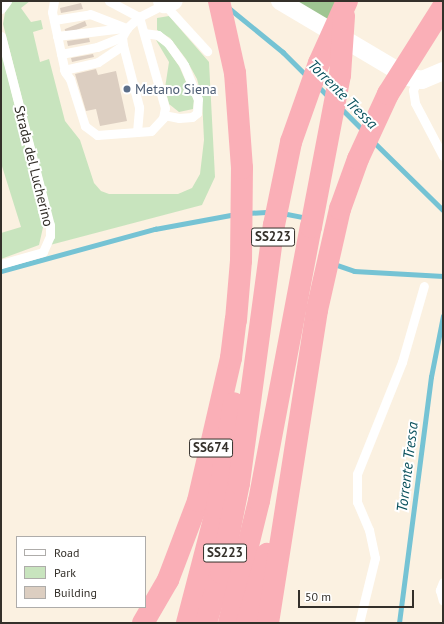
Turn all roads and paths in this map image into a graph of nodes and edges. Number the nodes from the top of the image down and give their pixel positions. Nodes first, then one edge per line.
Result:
1 (7, 1) edge
2 (54, 1) edge
3 (109, 1) edge
4 (219, 1) edge
5 (226, 1) edge
6 (280, 1) edge
7 (344, 1) edge
8 (347, 1) edge
9 (167, 2) edge
10 (443, 7) edge
11 (1, 9) edge
12 (139, 17) junction
13 (54, 20) junction
14 (127, 28) junction
15 (144, 33) junction
16 (1, 36) edge
17 (57, 36) junction
18 (122, 41) junction
19 (207, 51) dead end
20 (61, 54) junction
21 (64, 70) junction
22 (443, 71) edge
23 (418, 80) junction
24 (164, 115) junction
25 (137, 132) junction
26 (443, 156) edge
27 (246, 262) junction
28 (1, 264) edge
29 (424, 286) dead end
30 (293, 465) junction
31 (443, 582) edge
32 (443, 600) edge
33 (143, 623) edge
34 (187, 623) edge
35 (206, 623) edge
36 (229, 623) edge
37 (247, 623) edge
38 (268, 623) edge
39 (359, 623) edge

1 - 11 lane
2 - 13 lane
3 - 12 lane
4 - 27 highway, SS674
5 - 27 highway, SS674
6 - 23 street
7 - 36 highway
8 - 35 highway, SS223
9 - 12 lane
9 - 19 lane
10 - 30 highway, SS223
12 - 14 lane
12 - 15 lane
13 - 14 lane
13 - 17 lane
14 - 17 lane
14 - 18 lane
15 - 24 lane
15 - 24 lane
16 - 28 lane, Strada del Lucherino
17 - 20 lane
18 - 20 lane
18 - 21 lane
18 - 25 lane
20 - 21 lane
21 - 25 lane
22 - 23 street
23 - 26 lane
24 - 25 lane
27 - 33 highway, SS674
27 - 34 highway, SS674
29 - 39 lane
30 - 37 highway, SS223
30 - 38 highway
31 - 32 lane

